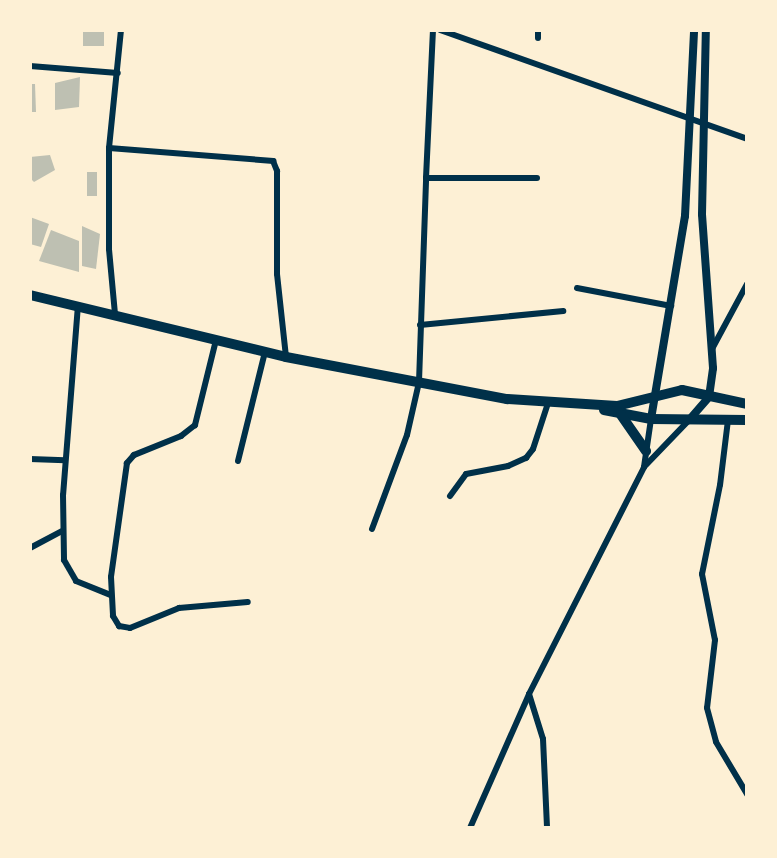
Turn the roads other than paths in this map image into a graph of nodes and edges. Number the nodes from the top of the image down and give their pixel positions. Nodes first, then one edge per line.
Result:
1 (121, 30) edge
2 (432, 30) edge
3 (440, 30) edge
4 (538, 30) edge
5 (694, 30) edge
6 (706, 30) edge
7 (538, 38) dead end
8 (30, 66) edge
9 (118, 73) junction
10 (689, 116) junction
11 (704, 121) junction
12 (747, 139) edge
13 (110, 148) junction
14 (426, 178) junction
15 (537, 178) dead end
16 (747, 284) edge
17 (577, 288) dead end
18 (30, 295) edge
19 (78, 305) junction
20 (671, 306) junction
21 (563, 311) dead end
22 (116, 314) junction
23 (420, 325) junction
24 (216, 340) junction
25 (712, 349) junction
26 (265, 352) junction
27 (286, 357) junction
28 (419, 382) junction
29 (709, 397) junction
30 (652, 398) junction
31 (548, 403) junction
32 (747, 404) edge
33 (589, 406) junction
34 (621, 415) junction
35 (651, 419) junction
36 (689, 420) junction
37 (728, 420) junction
38 (747, 420) edge
39 (646, 451) junction
40 (30, 459) edge
41 (65, 460) junction
42 (238, 461) dead end
43 (644, 467) junction
44 (450, 496) dead end
45 (372, 529) dead end
46 (62, 531) junction
47 (30, 548) edge
48 (110, 595) junction
49 (248, 602) dead end
50 (529, 694) junction
51 (747, 794) edge
52 (470, 828) edge
53 (546, 828) edge
54 (553, 828) edge

1 - 9 street
2 - 14 street
3 - 10 street
4 - 7 street
5 - 10 street
6 - 11 street
8 - 9 street
9 - 13 street
10 - 11 street
10 - 20 street
11 - 12 street
11 - 25 street
13 - 22 street
13 - 27 street
14 - 15 street
14 - 23 street
16 - 25 street
17 - 20 street
18 - 19 highway
19 - 22 highway
19 - 41 street
20 - 30 street
21 - 23 street
22 - 24 highway
23 - 28 street
24 - 26 highway
24 - 48 street
25 - 29 street
26 - 27 highway
26 - 42 street
27 - 28 highway
28 - 31 highway
28 - 45 street
29 - 30 highway
29 - 32 highway
29 - 36 street
30 - 33 highway
30 - 35 street
31 - 33 highway
31 - 44 street
33 - 34 highway
34 - 35 highway
34 - 39 highway
35 - 36 highway
35 - 39 street
36 - 37 highway
36 - 43 street
37 - 38 highway
37 - 51 street
39 - 43 street
40 - 41 street
41 - 46 street
43 - 50 street
46 - 47 street
46 - 48 street
48 - 49 street
50 - 52 street
50 - 53 street
53 - 54 street

